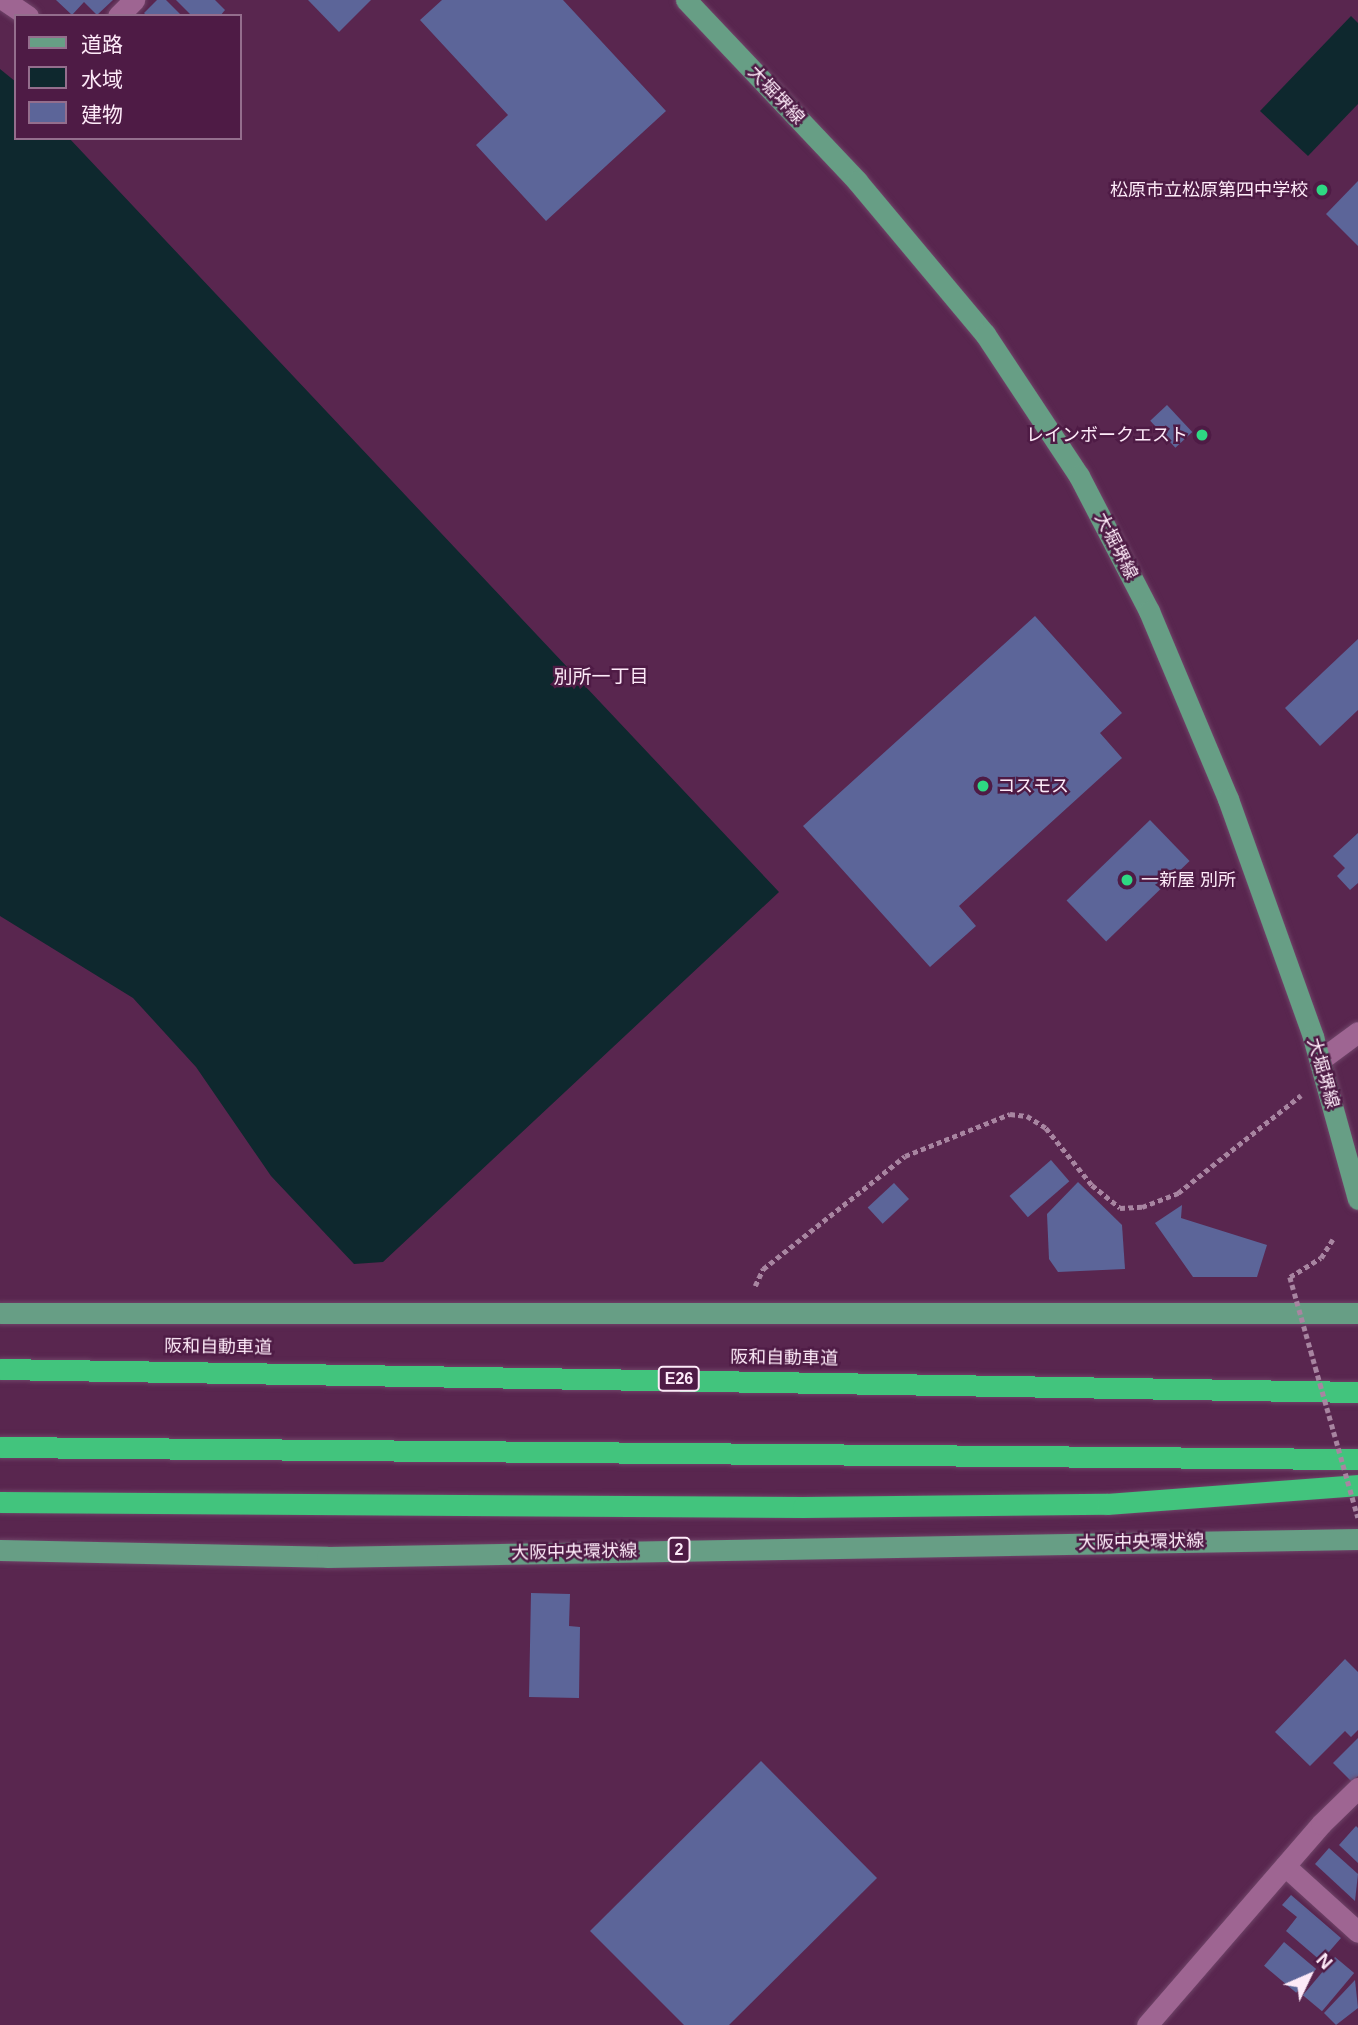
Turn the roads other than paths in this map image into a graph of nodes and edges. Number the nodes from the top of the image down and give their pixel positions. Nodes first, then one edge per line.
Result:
1 (4, 0) edge
2 (134, 0) edge
3 (686, 0) edge
4 (25, 14) edge
5 (120, 14) edge
6 (1358, 1032) edge
7 (1320, 1060) junction
8 (1358, 1199) edge
9 (0, 1313) edge
10 (1358, 1313) edge
11 (0, 1369) edge
12 (1358, 1392) edge
13 (0, 1447) edge
14 (1358, 1459) edge
15 (1358, 1485) edge
16 (0, 1502) edge
17 (1358, 1539) edge
18 (0, 1550) edge
19 (1358, 1788) edge
20 (1284, 1866) junction
21 (1358, 1932) edge
22 (1147, 2025) edge

1 - 4 street
2 - 5 street
3 - 7 main road, 大堀堺線
6 - 7 street
7 - 8 main road, 大堀堺線
9 - 10 main road
11 - 12 highway, 阪和自動車道 / E26
13 - 14 highway
15 - 16 highway
17 - 18 main road, 大阪中央環状線 / 2
19 - 20 street
20 - 21 street
20 - 22 street

